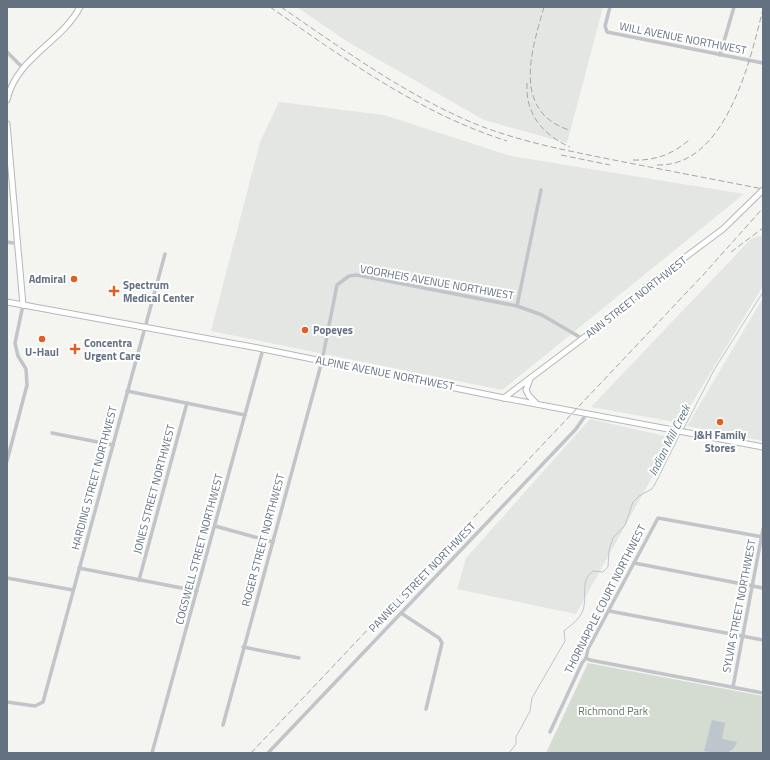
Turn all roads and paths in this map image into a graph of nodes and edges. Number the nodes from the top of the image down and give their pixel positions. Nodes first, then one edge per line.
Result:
1 (80, 7) edge
2 (610, 7) edge
3 (734, 7) edge
4 (7, 52) edge
5 (720, 55) junction
6 (763, 63) edge
7 (23, 68) junction
8 (7, 100) edge
9 (7, 124) edge
10 (10, 183) edge
11 (541, 190) dead end
12 (763, 190) edge
13 (7, 242) edge
14 (19, 244) junction
15 (165, 254) dead end
16 (7, 302) edge
17 (22, 305) junction
18 (517, 306) junction
19 (146, 327) junction
20 (582, 339) junction
21 (263, 349) junction
22 (322, 361) junction
23 (532, 376) junction
24 (127, 391) junction
25 (504, 398) junction
26 (187, 403) junction
27 (536, 403) junction
28 (587, 413) junction
29 (245, 415) junction
30 (52, 433) dead end
31 (113, 445) junction
32 (763, 447) edge
33 (7, 461) edge
34 (215, 526) junction
35 (763, 529) edge
36 (762, 537) edge
37 (273, 542) junction
38 (634, 563) junction
39 (79, 568) junction
40 (7, 578) edge
41 (139, 580) junction
42 (752, 586) junction
43 (763, 588) edge
44 (73, 590) junction
45 (197, 591) junction
46 (609, 611) junction
47 (401, 613) junction
48 (743, 636) junction
49 (763, 640) edge
50 (244, 647) junction
51 (300, 658) dead end
52 (586, 658) junction
53 (733, 687) junction
54 (763, 693) edge
55 (7, 702) edge
56 (426, 709) dead end
57 (222, 725) dead end
58 (550, 732) dead end
59 (152, 753) edge
60 (268, 753) edge

1 - 7 main road
2 - 5 street, WILL AVENUE NORTHWEST
3 - 5 street
4 - 7 street
5 - 6 street, WILL AVENUE NORTHWEST
7 - 8 main road
9 - 10 main road
10 - 14 main road
11 - 18 street
12 - 20 main road, ANN STREET NORTHWEST
13 - 14 street
14 - 17 main road
15 - 19 street, HARDING STREET NORTHWEST
16 - 17 main road, ALPINE AVENUE NORTHWEST
17 - 19 main road, ALPINE AVENUE NORTHWEST
17 - 33 street
18 - 20 street, VOORHEIS AVENUE NORTHWEST
18 - 22 street, VOORHEIS AVENUE NORTHWEST
19 - 21 main road, ALPINE AVENUE NORTHWEST
19 - 24 street, HARDING STREET NORTHWEST
20 - 23 main road, ANN STREET NORTHWEST
21 - 22 main road, ALPINE AVENUE NORTHWEST
21 - 29 street, COGSWELL STREET NORTHWEST
22 - 25 main road, ALPINE AVENUE NORTHWEST
22 - 37 street, ROGER STREET NORTHWEST
23 - 25 main road, ANN STREET NORTHWEST
23 - 27 main road
24 - 26 street
24 - 31 street, HARDING STREET NORTHWEST
25 - 27 main road, ALPINE AVENUE NORTHWEST
26 - 29 street
26 - 41 street, JONES STREET NORTHWEST
27 - 28 main road, ALPINE AVENUE NORTHWEST
28 - 32 main road, ALPINE AVENUE NORTHWEST
28 - 47 street, PANNELL STREET NORTHWEST
29 - 34 street, COGSWELL STREET NORTHWEST
30 - 31 street
31 - 39 street, HARDING STREET NORTHWEST
34 - 37 street
34 - 45 street, COGSWELL STREET NORTHWEST
35 - 36 street, SYLVIA STREET NORTHWEST
36 - 38 street, THORNAPPLE COURT NORTHWEST
36 - 42 street, SYLVIA STREET NORTHWEST
37 - 50 street, ROGER STREET NORTHWEST
38 - 42 street
38 - 46 street, THORNAPPLE COURT NORTHWEST
39 - 41 street
39 - 44 street, HARDING STREET NORTHWEST
40 - 44 street
41 - 45 street
42 - 43 street
42 - 48 street, SYLVIA STREET NORTHWEST
44 - 55 street, HARDING STREET NORTHWEST
45 - 59 street, COGSWELL STREET NORTHWEST
46 - 48 street
46 - 52 street, THORNAPPLE COURT NORTHWEST
47 - 56 street
47 - 60 street, PANNELL STREET NORTHWEST
48 - 49 street
48 - 53 street, SYLVIA STREET NORTHWEST
50 - 51 street
50 - 57 street, ROGER STREET NORTHWEST
52 - 53 street
52 - 58 street, THORNAPPLE COURT NORTHWEST
53 - 54 street

